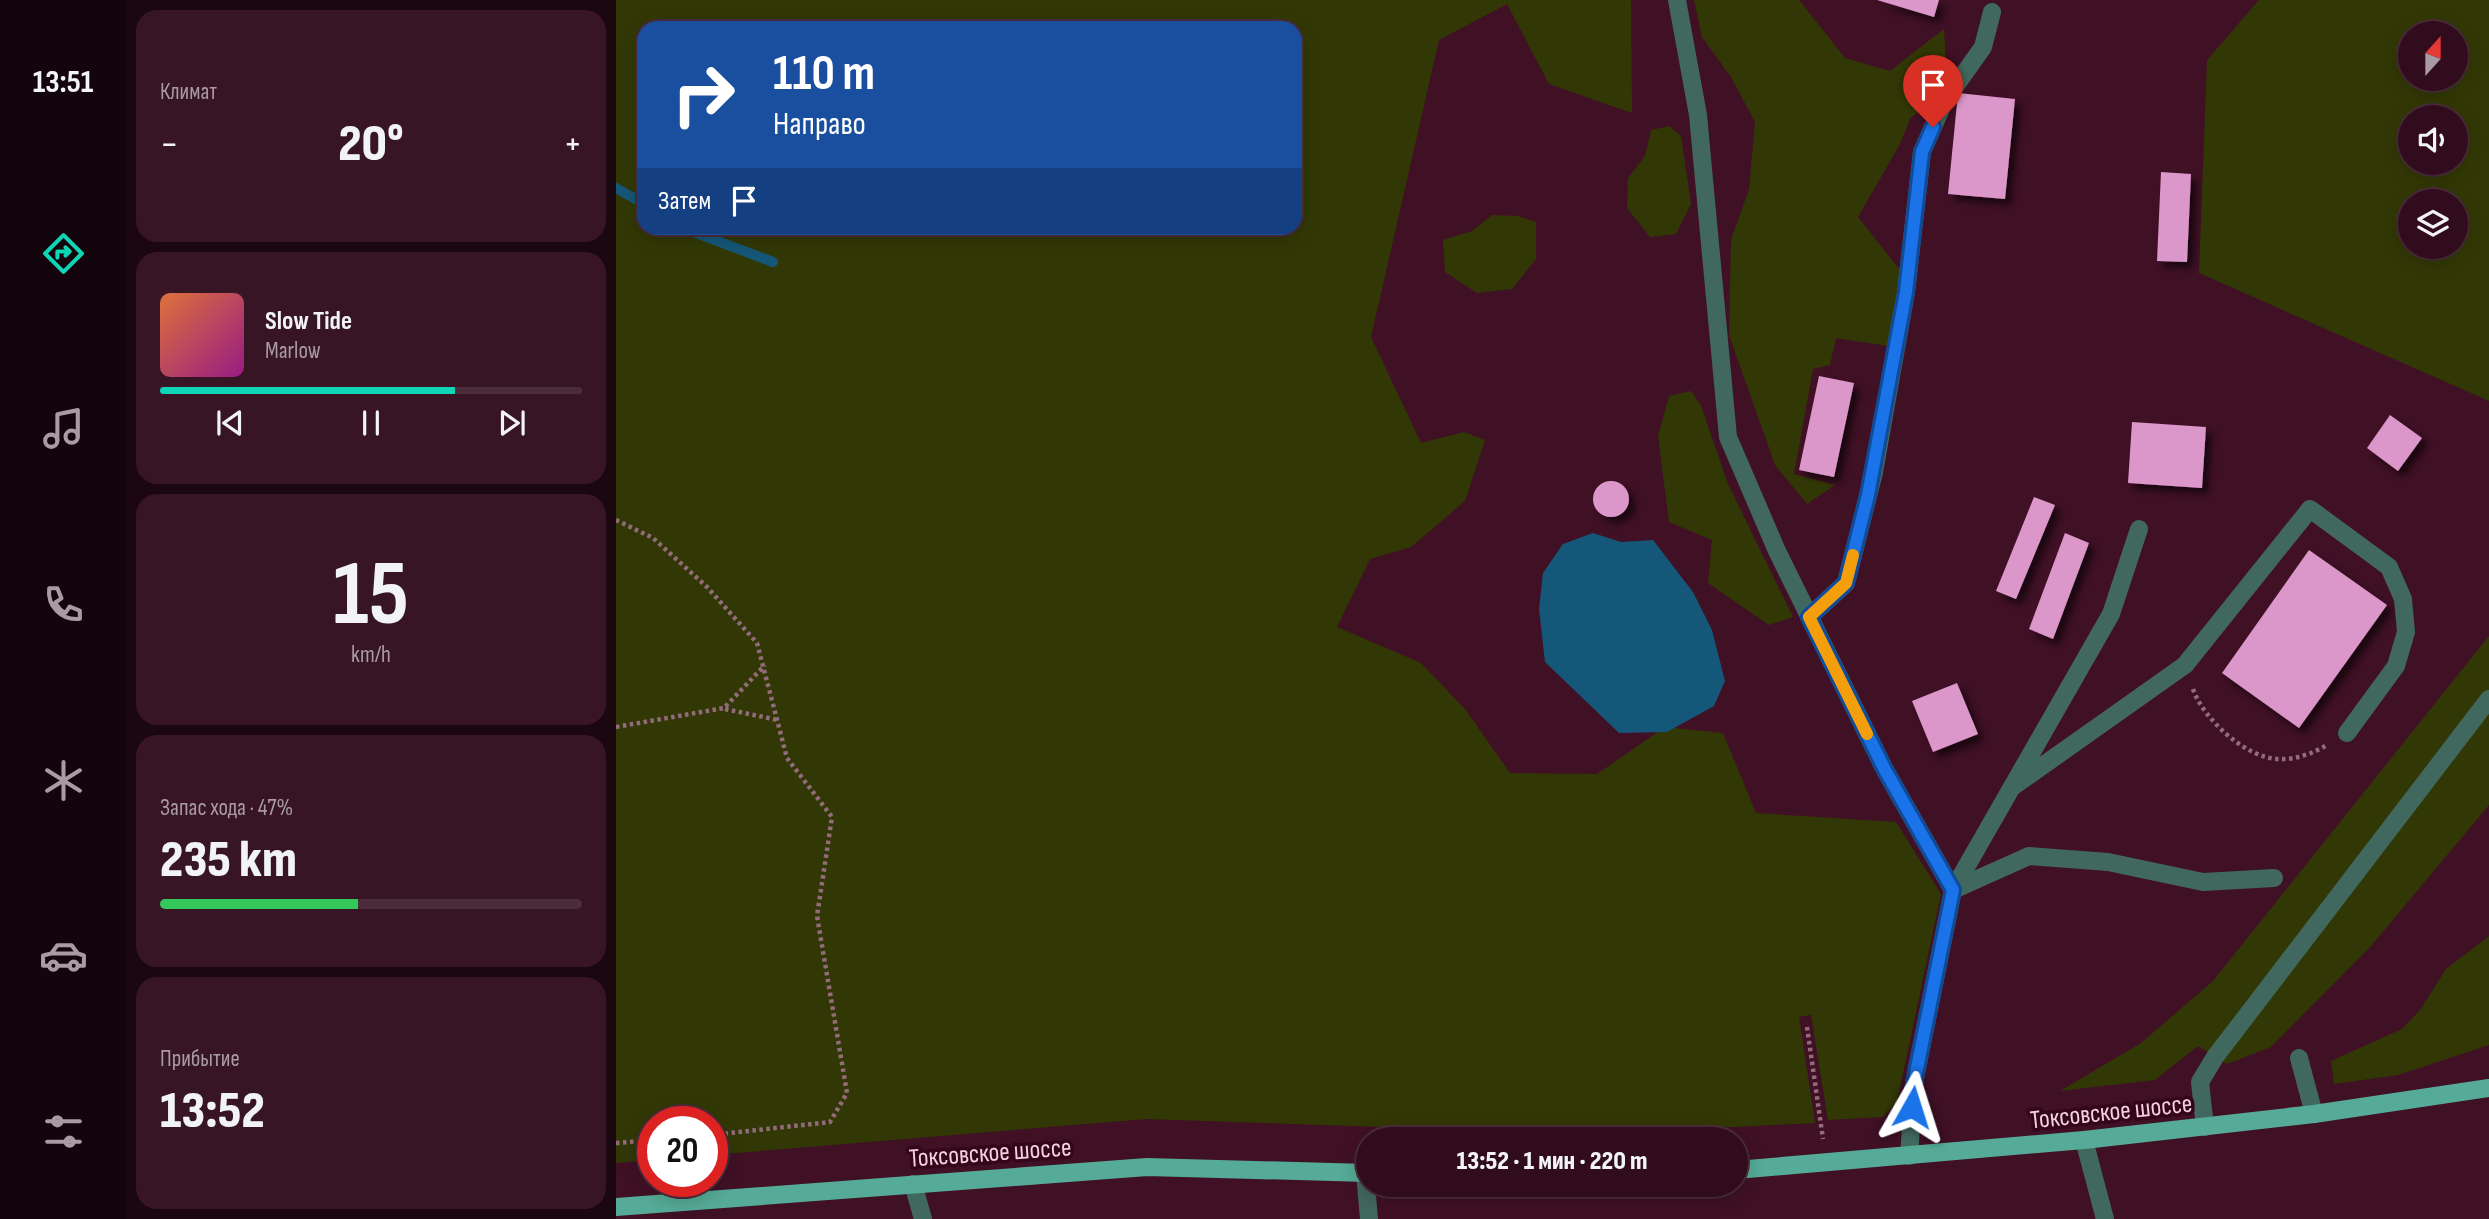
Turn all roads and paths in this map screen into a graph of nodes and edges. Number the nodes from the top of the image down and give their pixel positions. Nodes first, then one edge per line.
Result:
1 (1677, 0) edge
2 (1992, 12) dead end
3 (616, 520) edge
4 (2139, 529) dead end
5 (1809, 617) junction
6 (2185, 665) junction
7 (765, 666) junction
8 (2489, 699) edge
9 (724, 708) junction
10 (778, 720) junction
11 (616, 727) edge
12 (2347, 733) joint
13 (2011, 788) junction
14 (2274, 878) dead end
15 (1953, 890) junction
16 (1807, 1027) dead end
17 (2299, 1058) dead end
18 (2489, 1088) edge
19 (2314, 1114) junction
20 (2205, 1127) junction
21 (728, 1133) edge
22 (1823, 1140) dead end
23 (2084, 1140) junction
24 (637, 1141) edge
25 (616, 1143) edge
26 (1909, 1156) junction
27 (1748, 1169) edge
28 (1356, 1173) edge
29 (913, 1184) junction
30 (1368, 1197) edge
31 (622, 1211) edge
32 (923, 1219) edge
33 (1369, 1219) edge
34 (2105, 1219) edge

1 - 5 street
2 - 5 street
3 - 7 path
4 - 13 street
5 - 15 street
6 - 12 path
6 - 12 street
6 - 13 street
7 - 9 path
7 - 10 path
8 - 20 street
9 - 10 path
9 - 11 path
10 - 21 path
13 - 15 street
14 - 15 street
15 - 26 street
16 - 22 path
17 - 19 street
18 - 19 main road, Токсовское шоссе
19 - 20 main road, Токсовское шоссе
20 - 23 main road, Токсовское шоссе
23 - 26 main road, Токсовское шоссе
23 - 34 street
24 - 25 path
26 - 27 main road, Токсовское шоссе
28 - 29 main road, Токсовское шоссе
29 - 31 main road, Токсовское шоссе
29 - 32 street
30 - 33 street

